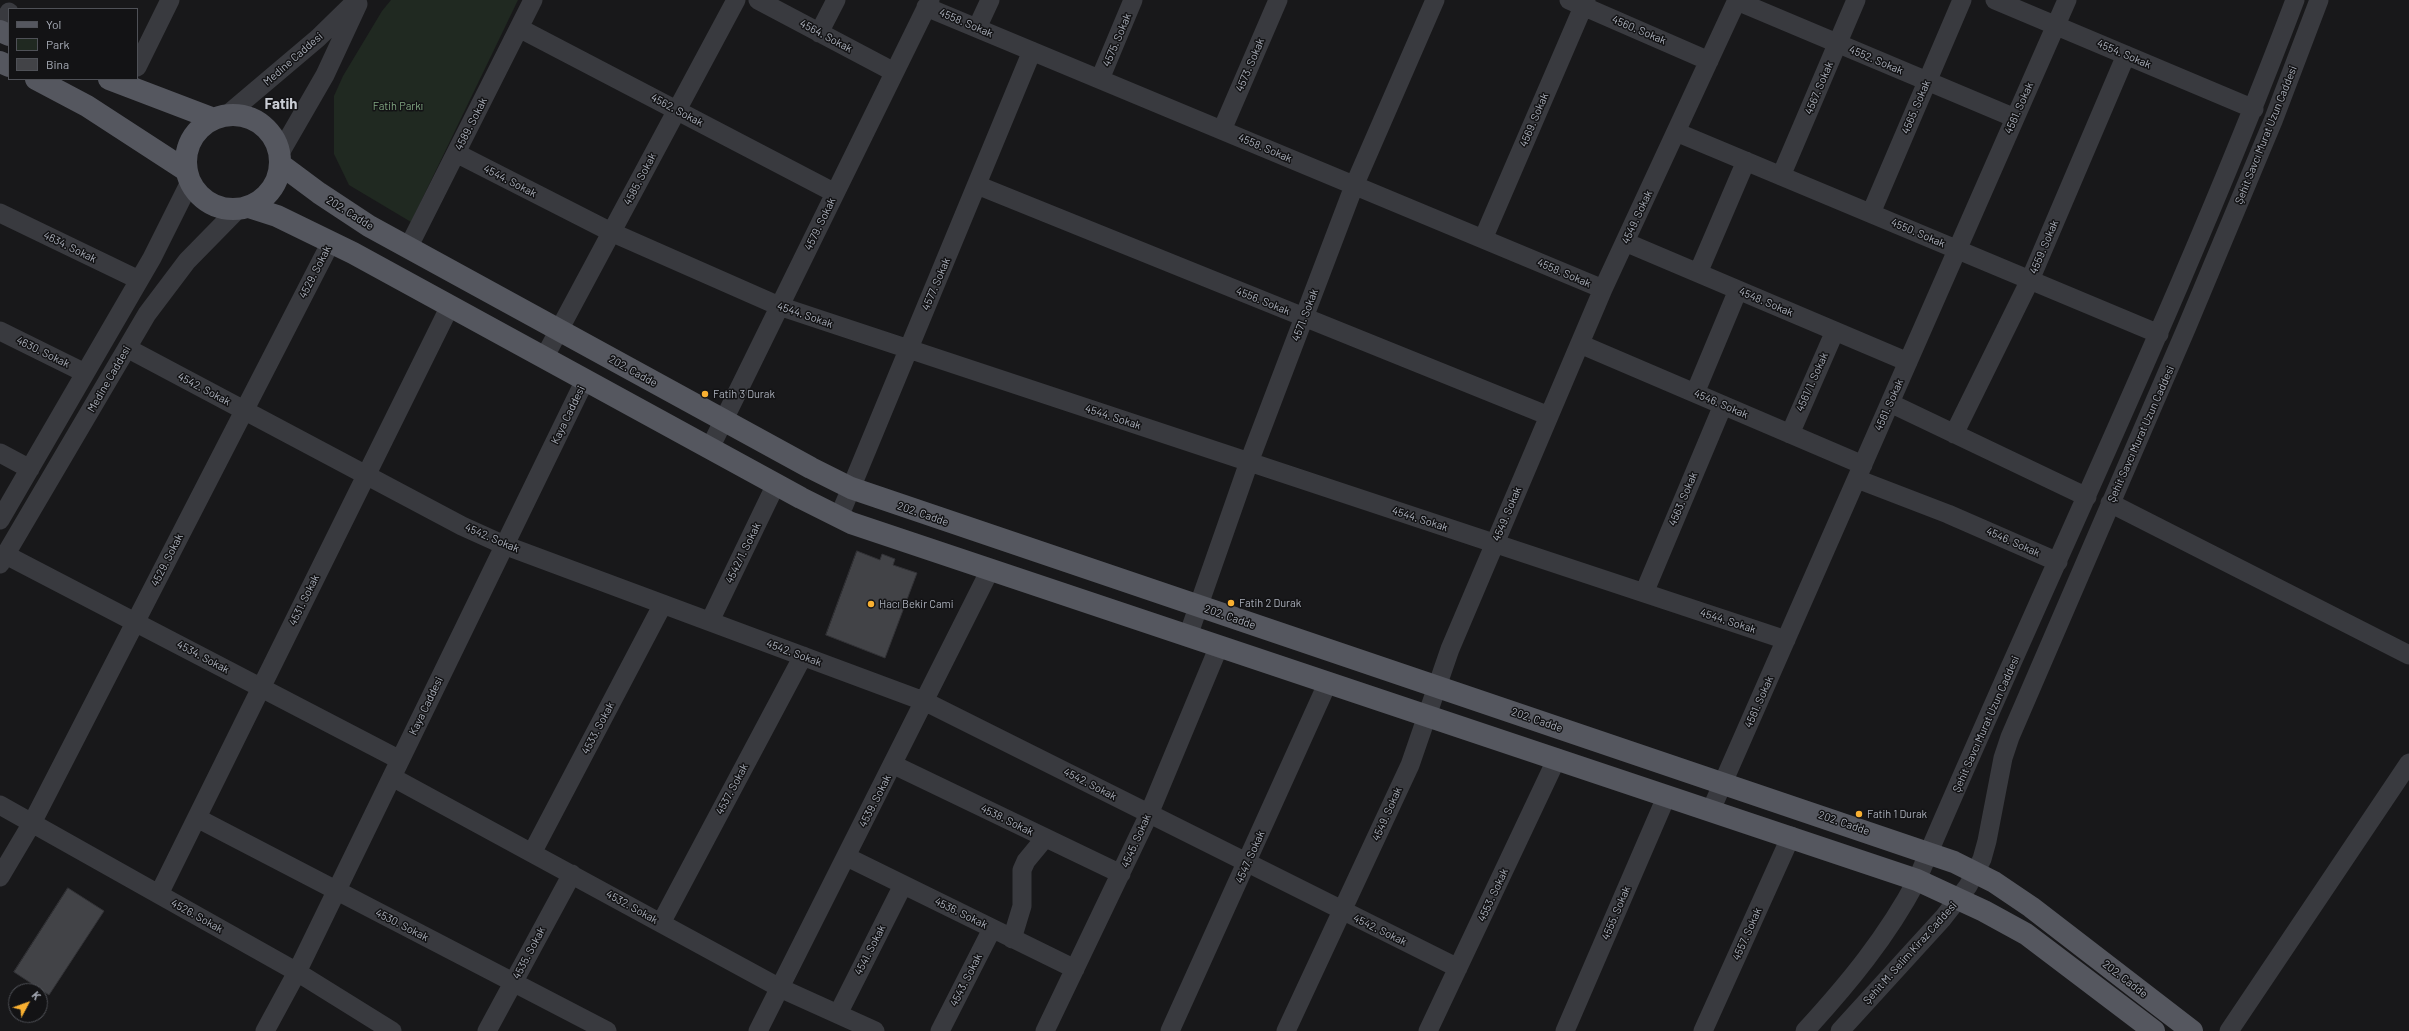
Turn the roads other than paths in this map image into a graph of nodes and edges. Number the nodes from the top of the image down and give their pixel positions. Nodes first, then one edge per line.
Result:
1 (170, 0) edge
2 (358, 0) edge
3 (533, 0) edge
4 (736, 0) edge
5 (758, 0) edge
6 (836, 0) edge
7 (990, 0) edge
8 (1133, 0) edge
9 (1278, 0) edge
10 (1435, 0) edge
11 (1856, 0) edge
12 (1962, 0) edge
13 (1995, 0) edge
14 (2067, 0) edge
15 (2295, 0) edge
16 (2319, 0) edge
17 (1737, 1) edge
18 (1579, 2) edge
19 (928, 3) edge
20 (8, 14) edge
21 (2056, 26) junction
22 (519, 28) junction
23 (977, 28) junction
24 (0, 31) edge
25 (819, 33) junction
26 (1838, 44) junction
27 (1032, 51) junction
28 (2126, 55) junction
29 (1709, 61) junction
30 (138, 65) edge
31 (894, 72) junction
32 (1100, 79) junction
33 (38, 80) edge
34 (1927, 81) junction
35 (123, 82) edge
36 (2254, 109) junction
37 (677, 110) junction
38 (221, 117) junction
39 (2015, 118) junction
40 (1222, 130) junction
41 (1676, 132) junction
42 (456, 153) junction
43 (280, 159) junction
44 (1746, 161) junction
45 (188, 176) junction
46 (1781, 176) junction
47 (977, 185) junction
48 (1354, 186) junction
49 (835, 193) junction
50 (244, 208) junction
51 (0, 213) edge
52 (1871, 213) junction
53 (611, 232) junction
54 (1483, 239) junction
55 (330, 242) junction
56 (1625, 242) junction
57 (408, 248) junction
58 (1958, 250) junction
59 (1698, 273) junction
60 (139, 280) junction
61 (2030, 280) junction
62 (1603, 289) junction
63 (1738, 290) junction
64 (450, 306) junction
65 (780, 306) junction
66 (1304, 318) junction
67 (559, 330) junction
68 (0, 331) edge
69 (1835, 331) junction
70 (2159, 334) junction
71 (1580, 344) junction
72 (127, 348) junction
73 (909, 349) junction
74 (544, 358) junction
75 (1908, 362) junction
76 (85, 373) junction
77 (585, 380) junction
78 (1695, 393) junction
79 (1890, 403) junction
80 (1723, 405) junction
81 (244, 410) junction
82 (1549, 416) junction
83 (724, 420) junction
84 (1790, 434) junction
85 (1954, 434) junction
86 (710, 448) junction
87 (0, 453) edge
88 (1249, 462) junction
89 (30, 469) junction
90 (1860, 472) junction
91 (366, 476) junction
92 (776, 484) junction
93 (851, 488) junction
94 (2087, 497) junction
95 (2110, 503) junction
96 (840, 517) junction
97 (0, 520) edge
98 (1495, 544) junction
99 (504, 545) junction
100 (3, 560) edge
101 (2058, 562) junction
102 (990, 570) junction
103 (1644, 593) junction
104 (663, 604) junction
105 (1198, 606) junction
106 (710, 621) junction
107 (135, 622) junction
108 (1188, 636) junction
109 (1786, 640) junction
110 (1219, 646) junction
111 (2409, 655) edge
112 (803, 656) junction
113 (1328, 682) junction
114 (1438, 687) junction
115 (261, 688) junction
116 (926, 702) junction
117 (1428, 716) junction
118 (1557, 758) junction
119 (2409, 763) edge
120 (894, 765) junction
121 (396, 768) junction
122 (1724, 783) junction
123 (1667, 795) junction
124 (0, 805) edge
125 (1711, 810) junction
126 (1149, 814) junction
127 (197, 818) junction
128 (32, 823) junction
129 (1791, 836) junction
130 (1045, 838) junction
131 (1929, 852) junction
132 (532, 853) junction
133 (846, 857) junction
134 (1247, 863) junction
135 (1976, 872) junction
136 (572, 874) junction
137 (1121, 874) junction
138 (0, 877) edge
139 (1917, 880) junction
140 (903, 885) junction
141 (336, 891) junction
142 (159, 894) junction
143 (1959, 898) junction
144 (1343, 911) junction
145 (661, 923) junction
146 (992, 929) junction
147 (1012, 939) junction
148 (1458, 968) junction
149 (1075, 969) junction
150 (297, 972) junction
151 (513, 982) junction
152 (780, 988) junction
153 (838, 1014) junction
154 (265, 1031) edge
155 (392, 1031) edge
156 (487, 1031) edge
157 (607, 1031) edge
158 (758, 1031) edge
159 (875, 1031) edge
160 (940, 1031) edge
161 (1045, 1031) edge
162 (1170, 1031) edge
163 (1286, 1031) edge
164 (1428, 1031) edge
165 (1565, 1031) edge
166 (1703, 1031) edge
167 (1805, 1031) edge
168 (1840, 1031) edge
169 (2154, 1031) edge
170 (2192, 1031) edge
171 (2229, 1031) edge

1 - 30 street
2 - 38 street, Medine Caddesi
2 - 43 street, Medine Caddesi
3 - 22 street, 4589. Sokak
4 - 37 street, 4585. Sokak
5 - 25 street, 4564. Sokak
6 - 25 street
7 - 23 street
8 - 32 street, 4575. Sokak
9 - 40 street, 4573. Sokak
10 - 48 street, 4571. Sokak
11 - 26 street, 4567. Sokak
12 - 34 street, 4565. Sokak
13 - 21 street, 4554. Sokak
14 - 21 street, 4561. Sokak
15 - 36 street, Şehit Savcı Murat Uzun Caddesi
16 - 95 street, Şehit Savcı Murat Uzun Caddesi
17 - 26 street, 4552. Sokak
17 - 29 street, 4549. Sokak
18 - 29 street, 4560. Sokak
18 - 54 street, 4569. Sokak
19 - 23 street, 4558. Sokak
19 - 31 street, 4579. Sokak
20 - 24 street
21 - 28 street, 4554. Sokak
21 - 39 street, 4561. Sokak
22 - 37 street, 4562. Sokak
22 - 42 street, 4589. Sokak
23 - 27 street, 4558. Sokak
25 - 31 street, 4564. Sokak
26 - 34 street, 4552. Sokak
26 - 46 street, 4567. Sokak
27 - 32 street, 4558. Sokak
27 - 47 street, 4577. Sokak
28 - 36 street, 4554. Sokak
28 - 61 street, 4559. Sokak
29 - 41 street, 4549. Sokak
31 - 49 street, 4579. Sokak
32 - 40 street, 4558. Sokak
33 - 45 main road
34 - 39 street, 4552. Sokak
34 - 52 street, 4565. Sokak
35 - 38 main road
36 - 70 street, Şehit Savcı Murat Uzun Caddesi
37 - 49 street, 4562. Sokak
37 - 53 street, 4585. Sokak
38 - 43 main road
38 - 45 main road
39 - 58 street, 4561. Sokak
40 - 48 street, 4558. Sokak
41 - 44 street, 4550. Sokak
41 - 56 street, 4549. Sokak
42 - 53 street, 4544. Sokak
42 - 57 street, 4589. Sokak
43 - 50 main road
43 - 57 main road, 202. Cadde
44 - 46 street, 4550. Sokak
44 - 59 street
45 - 50 main road
45 - 60 street
46 - 52 street, 4550. Sokak
47 - 66 street, 4556. Sokak
47 - 73 street, 4577. Sokak
48 - 54 street, 4558. Sokak
48 - 66 street, 4571. Sokak
49 - 65 street, 4579. Sokak
50 - 55 main road
50 - 72 street, Medine Caddesi
51 - 60 street, 4634. Sokak
52 - 58 street, 4550. Sokak
53 - 65 street, 4544. Sokak
53 - 67 street, 4585. Sokak
54 - 62 street, 4558. Sokak
55 - 64 main road
55 - 81 street, 4529. Sokak
56 - 59 street, 4548. Sokak
56 - 62 street, 4549. Sokak
57 - 67 main road, 202. Cadde
58 - 61 street, 4550. Sokak
58 - 75 street, 4561. Sokak
59 - 63 street, 4548. Sokak
60 - 76 street
61 - 70 street, 4550. Sokak
61 - 85 street, 4559. Sokak
62 - 71 street, 4549. Sokak
63 - 69 street, 4548. Sokak
63 - 78 street
64 - 74 main road
64 - 91 street, 4531. Sokak
65 - 73 street, 4544. Sokak
65 - 83 street, 4579. Sokak
66 - 82 street, 4556. Sokak
66 - 88 street, 4571. Sokak
67 - 74 street, 4585. Sokak
67 - 83 main road, 202. Cadde
68 - 76 street, 4630. Sokak
69 - 75 street, 4548. Sokak
69 - 84 street, 4561/1. Sokak
70 - 94 street, Şehit Savcı Murat Uzun Caddesi
71 - 78 street, 4546. Sokak
71 - 82 street, 4549. Sokak
72 - 81 street, 4542. Sokak
72 - 100 street, Medine Caddesi
73 - 88 street, 4544. Sokak
73 - 93 street, 4577. Sokak
74 - 77 main road
75 - 79 street, 4561. Sokak
76 - 89 street
77 - 86 main road
77 - 99 street, Kaya Caddesi
78 - 80 street, 4546. Sokak
79 - 85 street
79 - 90 street, 4561. Sokak
80 - 84 street, 4546. Sokak
80 - 103 street, 4563. Sokak
81 - 91 street, 4542. Sokak
81 - 107 street, 4529. Sokak
82 - 98 street, 4549. Sokak
83 - 86 street, 4579. Sokak
83 - 93 main road, 202. Cadde
84 - 90 street, 4546. Sokak
85 - 94 street
86 - 92 main road
87 - 89 street
88 - 98 street, 4544. Sokak
88 - 105 street, 4571. Sokak
89 - 97 street
90 - 101 street, 4546. Sokak
90 - 109 street, 4561. Sokak
91 - 99 street, 4542. Sokak
91 - 115 street, 4531. Sokak
92 - 96 main road
92 - 106 street, 4542/1. Sokak
93 - 96 street, 4577. Sokak
93 - 105 main road, 202. Cadde
94 - 101 street, Şehit Savcı Murat Uzun Caddesi
95 - 111 street
95 - 135 street, Şehit Savcı Murat Uzun Caddesi
96 - 102 main road
98 - 103 street, 4544. Sokak
98 - 114 street, 4549. Sokak
99 - 104 street, 4542. Sokak
99 - 121 street, Kaya Caddesi
100 - 107 street, 4534. Sokak
101 - 131 street, Şehit Savcı Murat Uzun Caddesi
102 - 108 main road
102 - 116 street, 4539. Sokak
103 - 109 street, 4544. Sokak
104 - 106 street, 4542. Sokak
104 - 132 street, 4533. Sokak
105 - 108 street, 4571. Sokak
105 - 114 main road, 202. Cadde
106 - 112 street, 4542. Sokak
107 - 115 street, 4534. Sokak
107 - 128 street, 4529. Sokak
108 - 110 main road
109 - 122 street, 4561. Sokak
110 - 113 main road
110 - 126 street, 4545. Sokak
112 - 116 street, 4542. Sokak
112 - 145 street, 4537. Sokak
113 - 117 main road
113 - 134 street, 4547. Sokak
114 - 117 street, 4549. Sokak
114 - 122 main road, 202. Cadde
115 - 121 street, 4534. Sokak
115 - 127 street, 4531. Sokak
116 - 120 street, 4539. Sokak
116 - 126 street, 4542. Sokak
117 - 118 main road
117 - 144 street, 4549. Sokak
118 - 123 main road
118 - 148 street, 4553. Sokak
119 - 171 street
120 - 130 street, 4538. Sokak
120 - 133 street, 4539. Sokak
121 - 132 street, 4532. Sokak
121 - 141 street, Kaya Caddesi
122 - 125 street, 4561. Sokak
122 - 131 main road, 202. Cadde
123 - 125 main road
123 - 165 street, 4555. Sokak
124 - 128 street, 4526. Sokak
125 - 129 main road
126 - 134 street, 4542. Sokak
126 - 137 street, 4545. Sokak
127 - 141 street, 4530. Sokak
127 - 142 street, 4531. Sokak
128 - 138 street, 4529. Sokak
128 - 142 street, 4526. Sokak
129 - 139 main road
129 - 166 street, 4557. Sokak
130 - 137 street, 4538. Sokak
130 - 147 street
131 - 135 main road, 202. Cadde
131 - 139 street
132 - 136 street, 4532. Sokak
133 - 140 street, 4536. Sokak
133 - 152 street, 4539. Sokak
134 - 144 street, 4542. Sokak
134 - 162 street, 4547. Sokak
135 - 143 street, Şehit M. Selim Kiraz Caddesi
135 - 170 main road, 202. Cadde
136 - 145 street, 4532. Sokak
136 - 151 street, 4535. Sokak
137 - 149 street, 4545. Sokak
139 - 143 main road
139 - 167 street
140 - 146 street, 4536. Sokak
140 - 153 street, 4541. Sokak
141 - 150 street, Kaya Caddesi
141 - 151 street, 4530. Sokak
142 - 150 street, 4526. Sokak
143 - 168 street, Şehit M. Selim Kiraz Caddesi
143 - 169 main road
144 - 148 street, 4542. Sokak
144 - 163 street, 4549. Sokak
145 - 152 street, 4532. Sokak
146 - 147 street, 4536. Sokak
146 - 160 street, 4543. Sokak
147 - 149 street, 4536. Sokak
148 - 164 street, 4553. Sokak
149 - 161 street, 4545. Sokak
150 - 154 street, Kaya Caddesi
150 - 155 street, 4526. Sokak
151 - 156 street, 4535. Sokak
151 - 157 street, 4530. Sokak
152 - 153 street, 4532. Sokak
152 - 158 street, 4539. Sokak
153 - 159 street, 4532. Sokak

